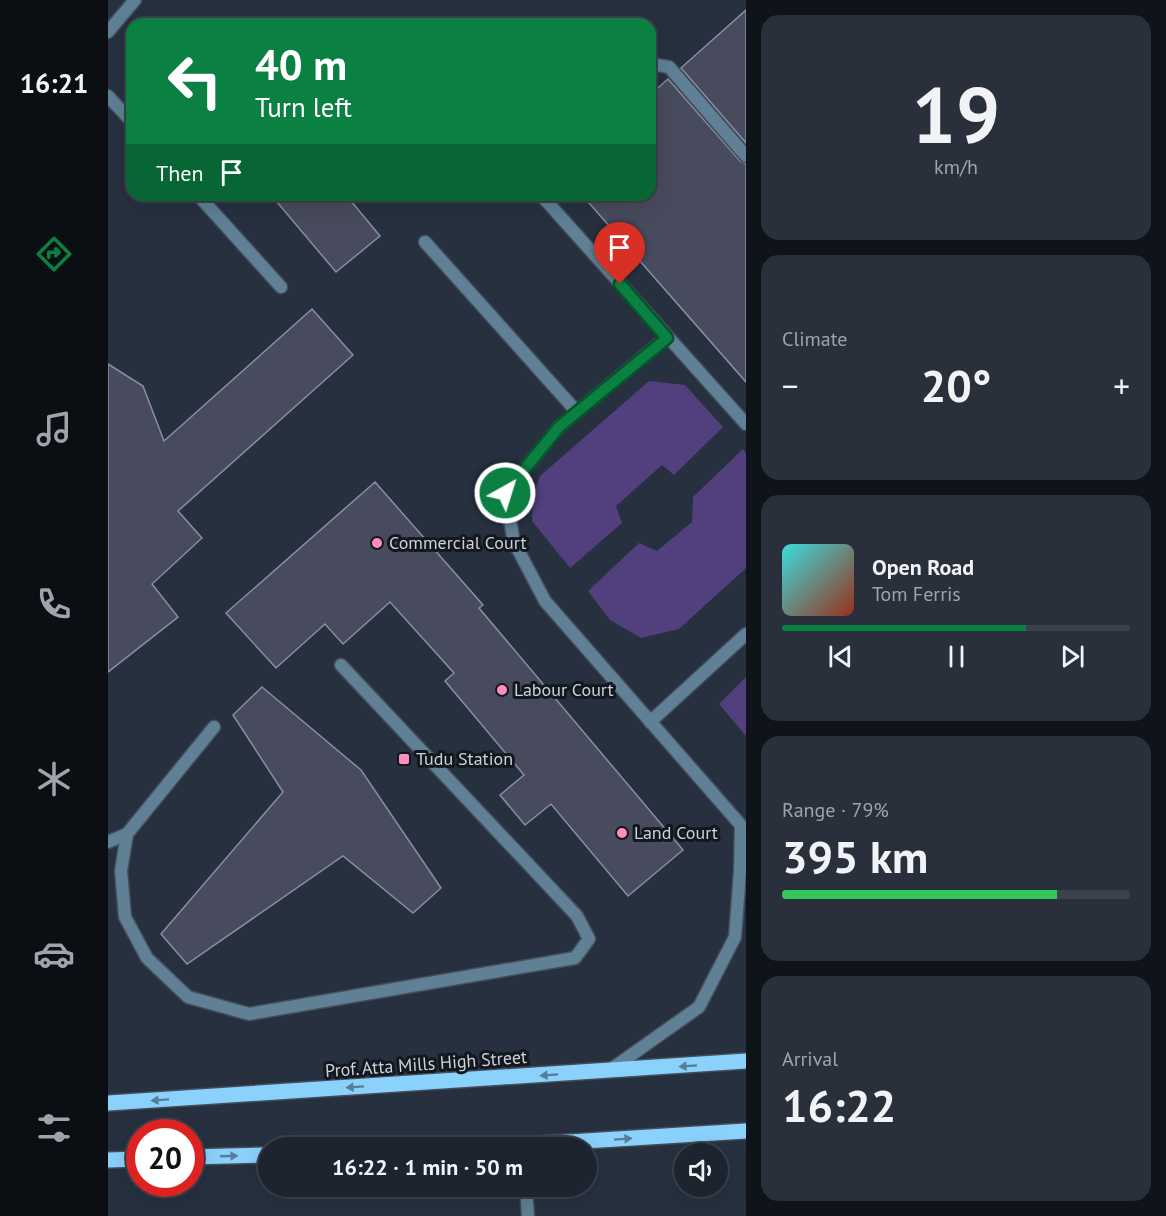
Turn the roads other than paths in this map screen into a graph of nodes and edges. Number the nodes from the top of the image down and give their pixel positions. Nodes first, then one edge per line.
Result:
1 (135, 0) edge
2 (108, 32) edge
3 (656, 65) edge
4 (108, 96) edge
5 (126, 116) edge
6 (746, 156) edge
7 (203, 201) edge
8 (546, 201) edge
9 (425, 243) dead end
10 (281, 287) dead end
11 (667, 338) junction
12 (577, 412) junction
13 (746, 424) edge
14 (746, 634) edge
15 (341, 665) dead end
16 (651, 722) junction
17 (214, 727) dead end
18 (743, 829) edge
19 (127, 834) junction
20 (108, 842) edge
21 (746, 1061) edge
22 (608, 1072) junction
23 (108, 1103) edge
24 (746, 1131) edge
25 (597, 1142) edge
26 (258, 1155) edge
27 (204, 1157) edge
28 (126, 1159) edge
29 (108, 1160) edge
30 (527, 1197) edge
31 (528, 1216) edge

1 - 2 lane
3 - 6 lane
4 - 5 lane
7 - 10 lane
8 - 11 lane
9 - 12 lane
11 - 12 lane
11 - 13 lane
12 - 16 lane
14 - 16 lane
15 - 19 lane
16 - 18 lane
17 - 19 lane
18 - 22 lane
19 - 20 lane
21 -> 22 main road, Prof. Atta Mills High Street
22 -> 23 main road, Prof. Atta Mills High Street
25 -> 24 main road
27 -> 26 main road
28 - 29 main road
30 - 31 lane

